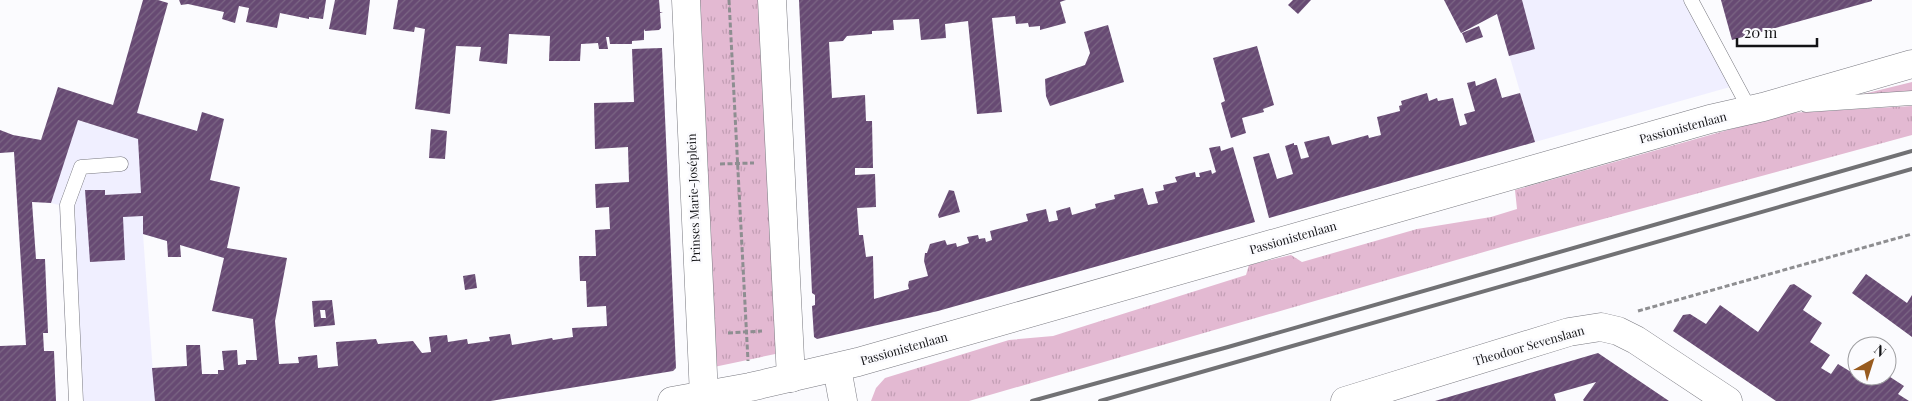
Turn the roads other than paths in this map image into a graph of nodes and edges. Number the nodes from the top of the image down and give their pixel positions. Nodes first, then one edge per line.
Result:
1 (686, 0) edge
2 (772, 0) edge
3 (1691, 0) edge
4 (1912, 64) edge
5 (1912, 98) edge
6 (1756, 109) junction
7 (121, 164) dead end
8 (837, 368) junction
9 (791, 378) junction
10 (704, 396) junction
11 (1359, 399) edge
12 (76, 401) edge
13 (672, 401) edge
14 (843, 401) edge
15 (1728, 401) edge

1 - 10 street, Prinses Marie-Joséplein
2 - 9 street
3 - 6 lane
4 - 6 street, Passionistenlaan
5 - 6 lane
6 - 8 street, Passionistenlaan
7 - 12 lane
8 - 9 street, Passionistenlaan
8 - 14 street
9 - 10 street, Passionistenlaan
10 - 13 street, Passionistenlaan
11 - 15 street, Theodoor Sevenslaan

